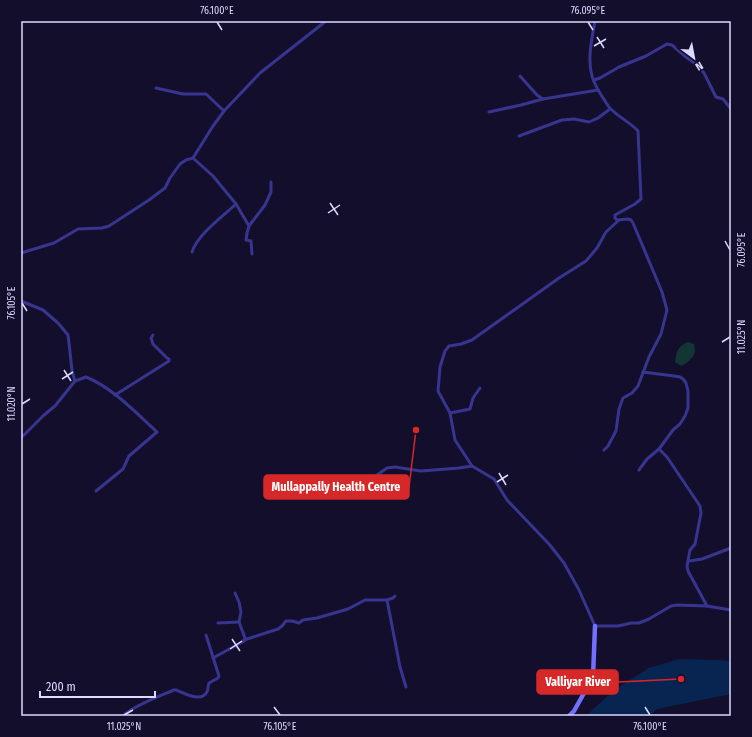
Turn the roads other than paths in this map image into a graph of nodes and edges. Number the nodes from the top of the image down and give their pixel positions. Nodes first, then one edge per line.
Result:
1 (326, 21) edge
2 (595, 21) edge
3 (520, 76) dead end
4 (594, 80) junction
5 (156, 88) dead end
6 (598, 90) junction
7 (544, 99) junction
8 (610, 109) junction
9 (731, 109) edge
10 (224, 111) junction
11 (489, 112) dead end
12 (519, 136) dead end
13 (193, 158) junction
14 (271, 182) dead end
15 (236, 204) junction
16 (619, 220) junction
17 (249, 226) junction
18 (192, 252) dead end
19 (21, 253) edge
20 (252, 254) dead end
21 (21, 301) edge
22 (153, 335) dead end
23 (643, 372) junction
24 (75, 381) junction
25 (480, 388) dead end
26 (115, 395) junction
27 (450, 413) junction
28 (21, 438) edge
29 (659, 449) junction
30 (604, 450) dead end
31 (472, 466) junction
32 (639, 470) dead end
33 (377, 475) dead end
34 (96, 491) dead end
35 (731, 548) edge
36 (689, 561) junction
37 (235, 593) dead end
38 (395, 596) dead end
39 (387, 600) junction
40 (707, 606) junction
41 (731, 610) edge
42 (239, 622) junction
43 (218, 623) dead end
44 (595, 626) junction
45 (206, 635) dead end
46 (244, 640) junction
47 (213, 658) junction
48 (406, 687) dead end
49 (123, 716) edge
50 (570, 716) edge

1 - 10 street
2 - 4 street
3 - 7 street
4 - 6 street
4 - 9 street
5 - 10 street
6 - 7 street
6 - 8 street
7 - 11 street
8 - 12 street
8 - 16 street
10 - 13 street
13 - 15 street
13 - 19 street
14 - 17 street
15 - 17 street
15 - 18 street
16 - 23 street
16 - 27 street
17 - 20 street
21 - 24 street
22 - 26 street
23 - 29 street
23 - 30 street
24 - 26 street
24 - 28 street
25 - 27 street
26 - 34 street
27 - 31 street
29 - 32 street
29 - 36 street
31 - 33 street
31 - 44 street
35 - 36 street
36 - 40 street
37 - 42 street
38 - 39 street
39 - 46 street
39 - 48 street
40 - 41 street
40 - 44 street
42 - 43 street
42 - 46 street
44 - 50 street
45 - 47 street
46 - 47 street
47 - 49 street

